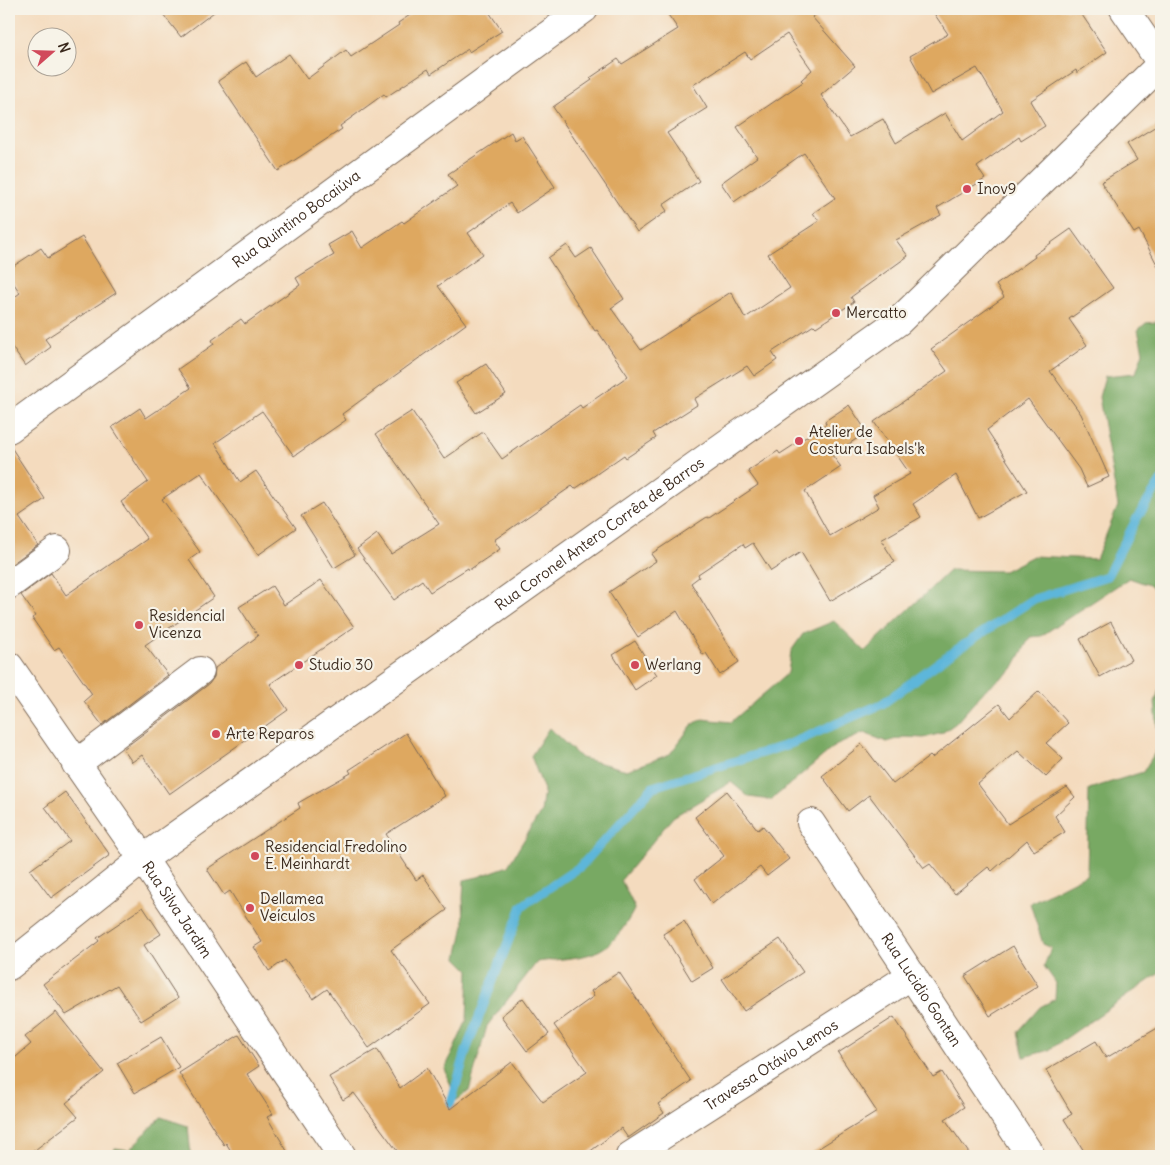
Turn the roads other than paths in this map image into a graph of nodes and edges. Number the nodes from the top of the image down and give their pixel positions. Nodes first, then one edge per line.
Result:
1 (584, 9) edge
2 (1124, 9) edge
3 (1161, 64) edge
4 (9, 429) edge
5 (57, 550) dead end
6 (9, 585) edge
7 (9, 666) edge
8 (200, 671) dead end
9 (76, 764) junction
10 (811, 823) dead end
11 (143, 859) junction
12 (9, 966) edge
13 (912, 975) junction
14 (342, 1156) edge
15 (630, 1156) edge
16 (1031, 1156) edge

1 - 4 street, Rua Quintino Bocaiúva
2 - 3 street
3 - 11 street, Rua Coronel Antero Corrêa de Barros
5 - 6 street
7 - 9 street, Rua Silva Jardim
8 - 9 street
9 - 11 street, Rua Silva Jardim
10 - 13 street, Rua Lucidio Gontan
11 - 12 street, Rua Coronel Antero Corrêa de Barros
11 - 14 street, Rua Silva Jardim
13 - 15 street, Travessa Otávio Lemos
13 - 16 street, Rua Lucidio Gontan

